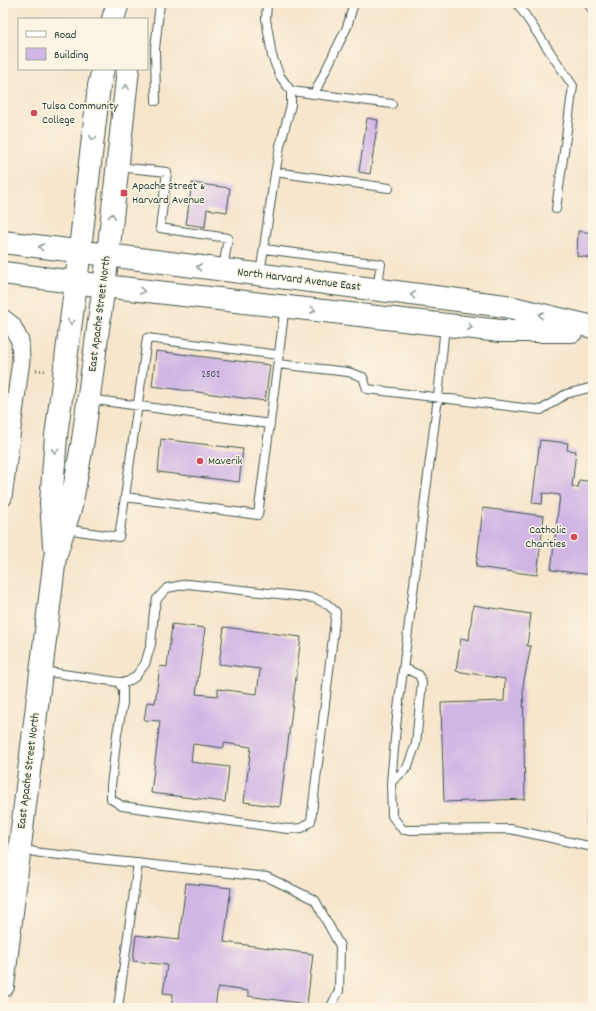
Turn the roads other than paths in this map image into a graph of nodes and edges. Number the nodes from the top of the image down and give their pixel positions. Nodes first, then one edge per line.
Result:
1 (118, 3) edge
2 (129, 3) edge
3 (160, 3) edge
4 (267, 3) edge
5 (354, 3) edge
6 (517, 3) edge
7 (113, 18) edge
8 (129, 18) edge
9 (102, 70) edge
10 (128, 70) edge
11 (291, 91) junction
12 (314, 94) junction
13 (156, 101) dead end
14 (392, 104) dead end
15 (117, 167) junction
16 (275, 172) junction
17 (389, 188) dead end
18 (556, 209) dead end
19 (3, 242) edge
20 (264, 249) junction
21 (80, 251) junction
22 (108, 255) junction
23 (223, 270) junction
24 (3, 273) edge
25 (260, 275) junction
26 (76, 283) junction
27 (104, 286) junction
28 (377, 290) junction
29 (284, 306) junction
30 (8, 321) edge
31 (445, 324) junction
32 (593, 327) edge
33 (593, 331) edge
34 (279, 355) junction
35 (278, 364) junction
36 (593, 388) edge
37 (438, 398) junction
38 (88, 399) junction
39 (138, 406) junction
40 (270, 424) junction
41 (6, 449) edge
42 (125, 497) junction
43 (3, 498) edge
44 (64, 529) junction
45 (55, 557) junction
46 (404, 668) junction
47 (41, 671) junction
48 (118, 682) junction
49 (391, 782) junction
50 (593, 847) edge
51 (19, 849) junction
52 (138, 863) junction
53 (7, 915) edge
54 (3, 986) edge
55 (118, 1008) edge
56 (330, 1008) edge

1 - 7 main road
2 - 8 main road
3 - 13 lane
4 - 11 lane
5 - 12 lane
6 - 18 lane
9 -> 21 main road, East Apache Street North
15 -> 10 main road, East Apache Street North
11 - 12 lane
11 - 16 lane
12 - 14 lane
22 -> 15 main road, East Apache Street North
15 - 23 lane
16 - 17 lane
16 - 20 lane
21 -> 19 main road, North Harvard Avenue East
20 - 25 lane
20 - 28 lane
21 - 22 main road, North Harvard Avenue East
21 - 26 main road, East Apache Street North
23 -> 22 main road, North Harvard Avenue East
22 - 27 main road, East Apache Street North
23 - 25 main road, North Harvard Avenue East
24 - 26 main road
25 - 28 main road, North Harvard Avenue East
26 - 27 main road
26 -> 45 main road, East Apache Street North
27 -> 29 main road
27 - 38 main road, East Apache Street North
32 -> 28 main road, North Harvard Avenue East
29 -> 31 main road
29 - 34 lane
30 - 41 street
31 -> 33 main road
31 - 37 lane
34 - 35 lane
34 - 39 lane
35 - 37 lane
35 - 40 lane
36 - 37 lane
37 - 46 lane
38 - 39 lane
38 - 44 main road, East Apache Street North
39 - 40 lane
39 - 42 lane
40 - 42 lane
41 - 43 street
42 - 44 lane
44 - 45 main road, East Apache Street North
45 - 47 main road, East Apache Street North
46 - 49 lane
46 - 49 lane
47 - 48 lane
47 - 51 main road, East Apache Street North
48 - 48 lane
49 - 50 lane
51 - 52 lane
51 - 53 main road, East Apache Street North
52 - 55 lane
52 - 56 lane
53 - 54 main road, East Apache Street North

